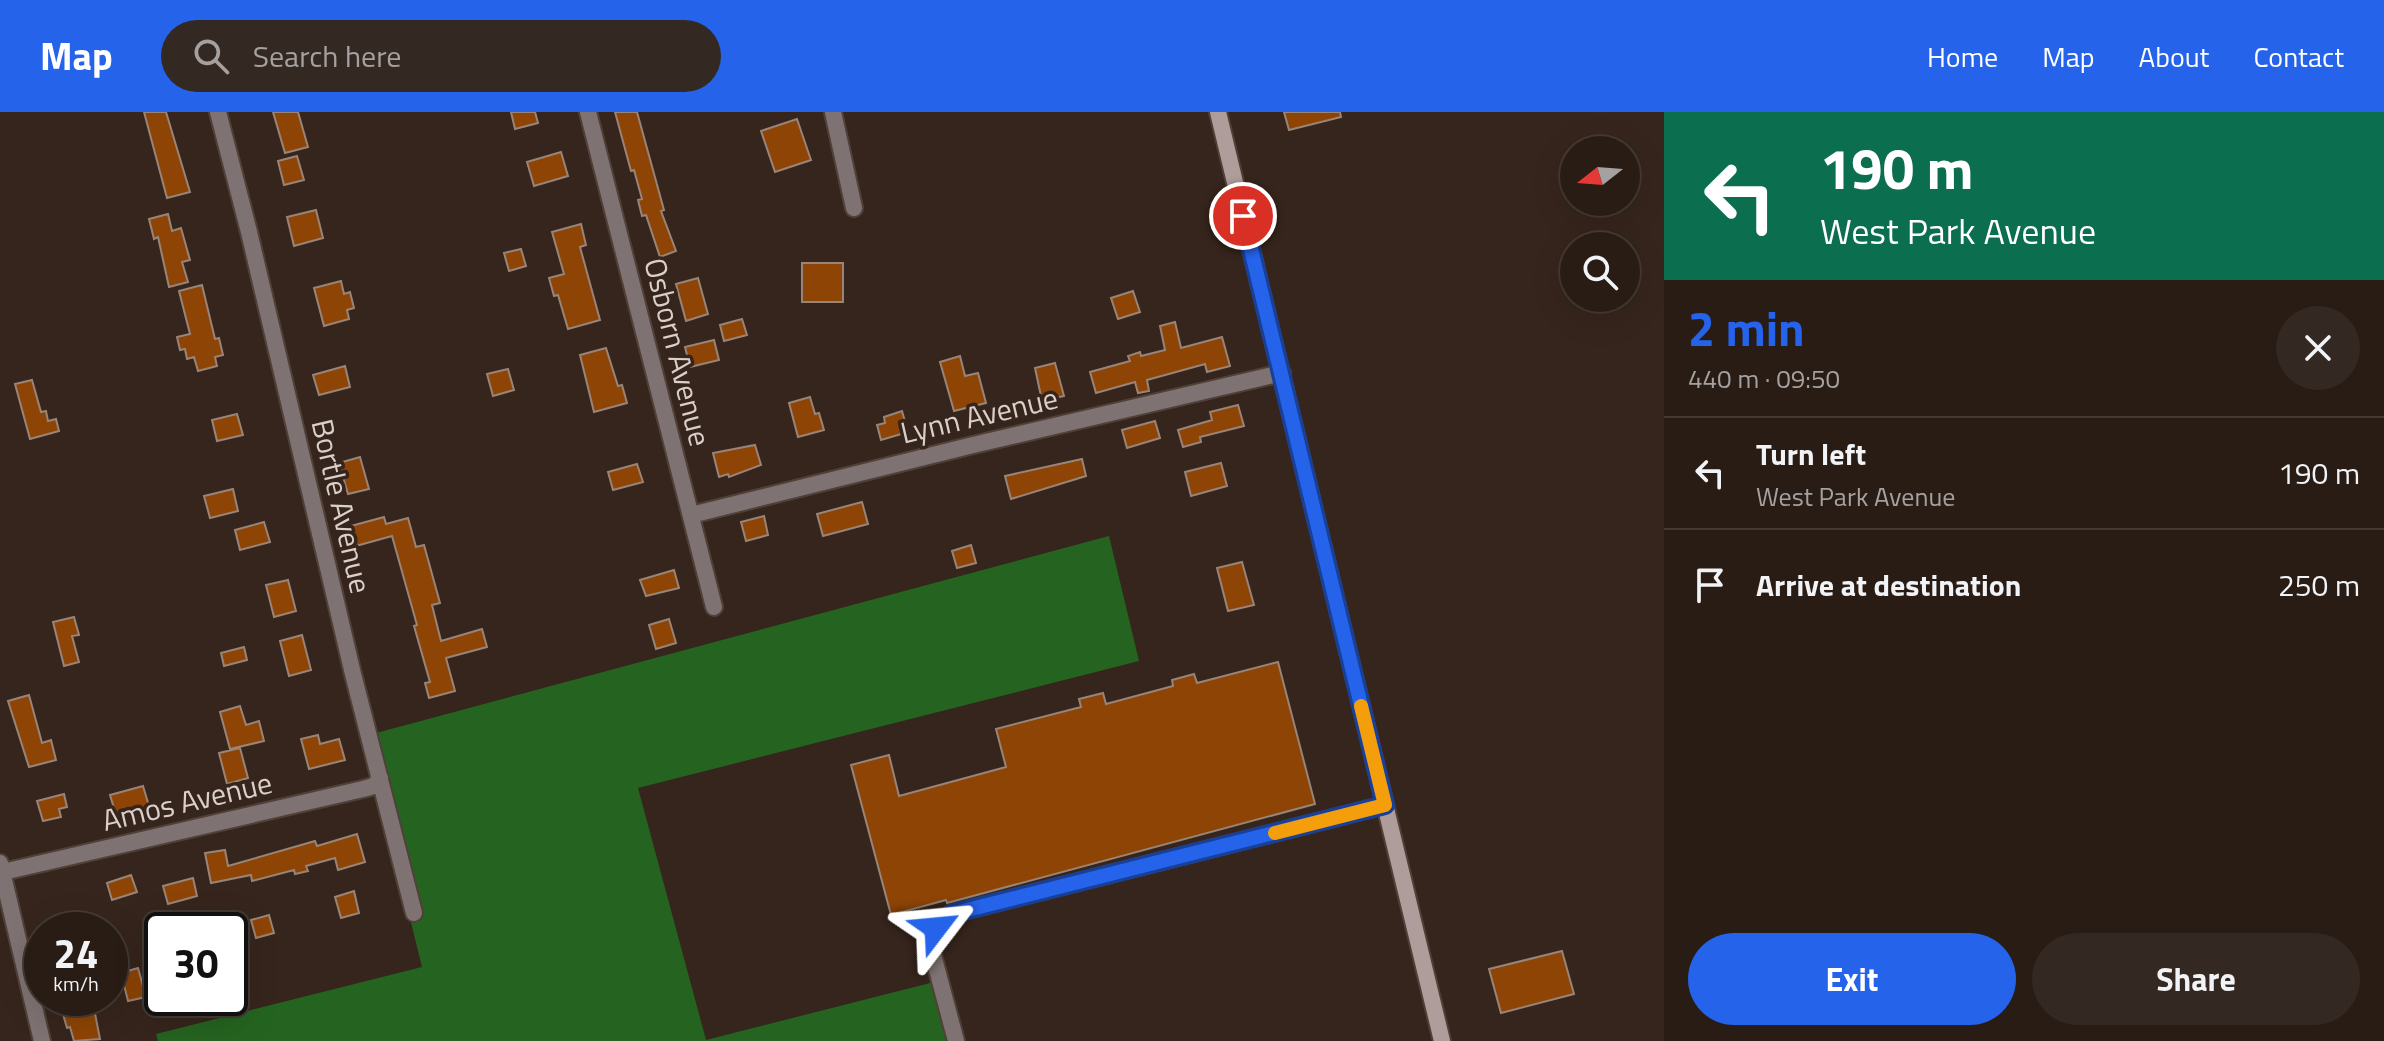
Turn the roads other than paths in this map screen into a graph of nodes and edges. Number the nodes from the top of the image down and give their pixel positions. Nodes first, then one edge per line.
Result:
1 (218, 112) edge
2 (588, 112) edge
3 (833, 112) edge
4 (1218, 112) edge
5 (854, 208) dead end
6 (1282, 373) junction
7 (691, 515) junction
8 (714, 607) dead end
9 (380, 778) junction
10 (1385, 805) junction
11 (1, 867) edge
12 (414, 913) dead end
13 (42, 1041) edge
14 (956, 1041) edge
15 (1442, 1041) edge

1 - 9 street, Bortle Avenue
2 - 7 street, Osborn Avenue
3 - 5 street
4 - 6 main road
6 - 7 street, Lynn Avenue
6 - 10 main road
7 - 8 street, Osborn Avenue
9 - 11 street, Amos Avenue
9 - 12 street, Bortle Avenue
10 - 14 street
10 - 15 main road
11 - 13 street

